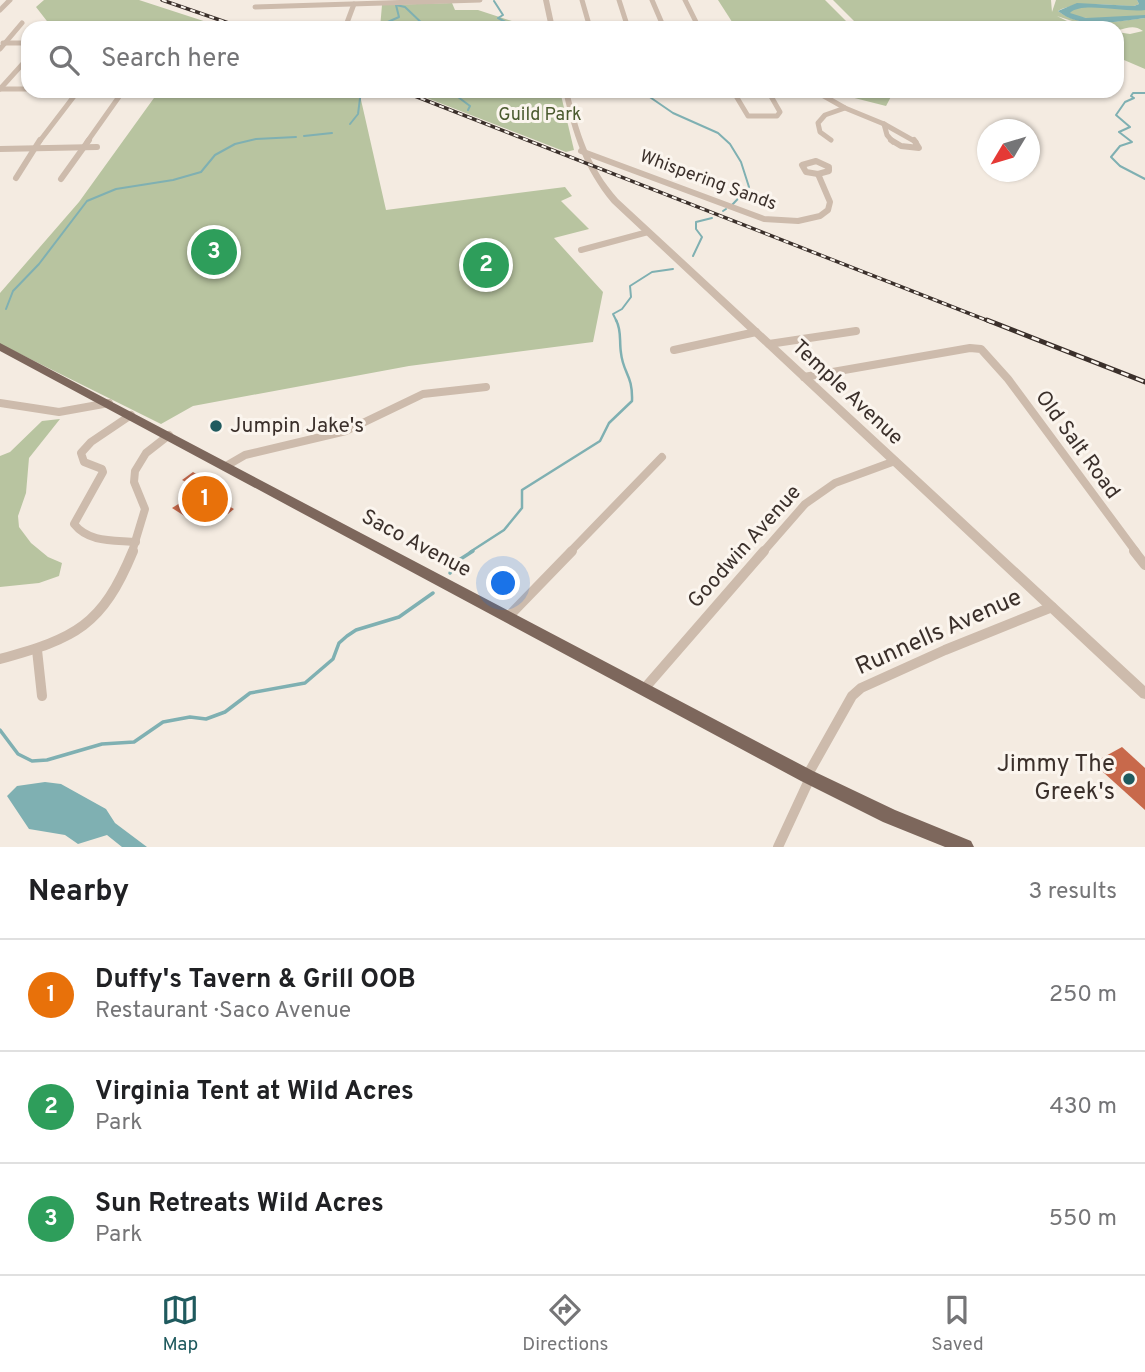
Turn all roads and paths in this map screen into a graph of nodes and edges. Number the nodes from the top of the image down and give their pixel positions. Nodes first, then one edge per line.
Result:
1 (10, 0) edge
2 (480, 0) edge
3 (546, 0) edge
4 (582, 0) edge
5 (618, 0) edge
6 (652, 0) edge
7 (685, 0) edge
8 (434, 1) edge
9 (321, 2) edge
10 (354, 4) junction
11 (256, 7) dead end
12 (0, 10) edge
13 (348, 21) edge
14 (550, 21) edge
15 (588, 21) edge
16 (626, 21) edge
17 (661, 21) edge
18 (696, 21) edge
19 (21, 24) edge
20 (2, 43) edge
21 (21, 43) edge
22 (0, 49) edge
23 (21, 66) edge
24 (0, 89) edge
25 (21, 89) edge
26 (73, 98) edge
27 (118, 98) edge
28 (568, 98) edge
29 (737, 98) edge
30 (772, 98) edge
31 (827, 98) edge
32 (845, 108) junction
33 (884, 124) junction
34 (831, 140) dead end
35 (81, 147) junction
36 (97, 147) dead end
37 (34, 148) junction
38 (0, 149) edge
39 (581, 150) junction
40 (818, 174) dead end
41 (16, 178) dead end
42 (61, 179) dead end
43 (648, 232) junction
44 (581, 250) dead end
45 (856, 331) dead end
46 (756, 332) junction
47 (769, 344) junction
48 (0, 346) edge
49 (674, 350) dead end
50 (804, 377) junction
51 (486, 387) dead end
52 (0, 403) edge
53 (109, 403) junction
54 (131, 415) junction
55 (169, 435) junction
56 (662, 457) dead end
57 (895, 461) junction
58 (226, 466) junction
59 (136, 542) junction
60 (1145, 565) edge
61 (1052, 607) junction
62 (508, 617) junction
63 (37, 650) junction
64 (0, 659) edge
65 (644, 689) junction
66 (1145, 694) edge
67 (42, 696) dead end
68 (808, 777) junction
69 (778, 847) edge
70 (964, 847) edge

1 - 12 street
2 - 8 street
3 - 14 street
4 - 15 street
5 - 16 street
6 - 17 street
7 - 18 street
8 - 10 street
9 - 10 street
9 - 11 street
10 - 13 street
19 - 20 street
20 - 21 street
20 - 22 street
23 - 24 street
24 - 25 street
26 - 37 street
27 - 35 street
28 - 39 street, Temple Avenue
29 - 30 street
31 - 32 street
32 - 33 street
32 - 34 street
33 - 33 street
35 - 36 street
35 - 37 street
35 - 42 street
37 - 38 street
37 - 41 street
39 - 40 street, Whispering Sands
39 - 43 street, Temple Avenue
43 - 44 street
43 - 46 street, Temple Avenue
45 - 47 street
46 - 47 street, Temple Avenue
46 - 49 street
47 - 50 street, Temple Avenue
48 - 53 main road, Saco Avenue
50 - 57 street, Temple Avenue
50 - 60 street, Old Salt Road
51 - 58 street
52 - 53 street
53 - 54 main road, Saco Avenue
54 - 55 main road, Saco Avenue
54 - 59 street
55 - 58 main road, Saco Avenue
55 - 59 street
56 - 62 street
57 - 61 street, Temple Avenue
57 - 65 street, Goodwin Avenue
58 - 62 main road, Saco Avenue
59 - 63 street
61 - 66 street, Temple Avenue
61 - 68 street, Runnells Avenue
62 - 65 main road, Saco Avenue
63 - 64 street
63 - 67 street
65 - 68 main road, Saco Avenue
68 - 69 street, Runnells Avenue
68 - 70 main road, Saco Avenue

